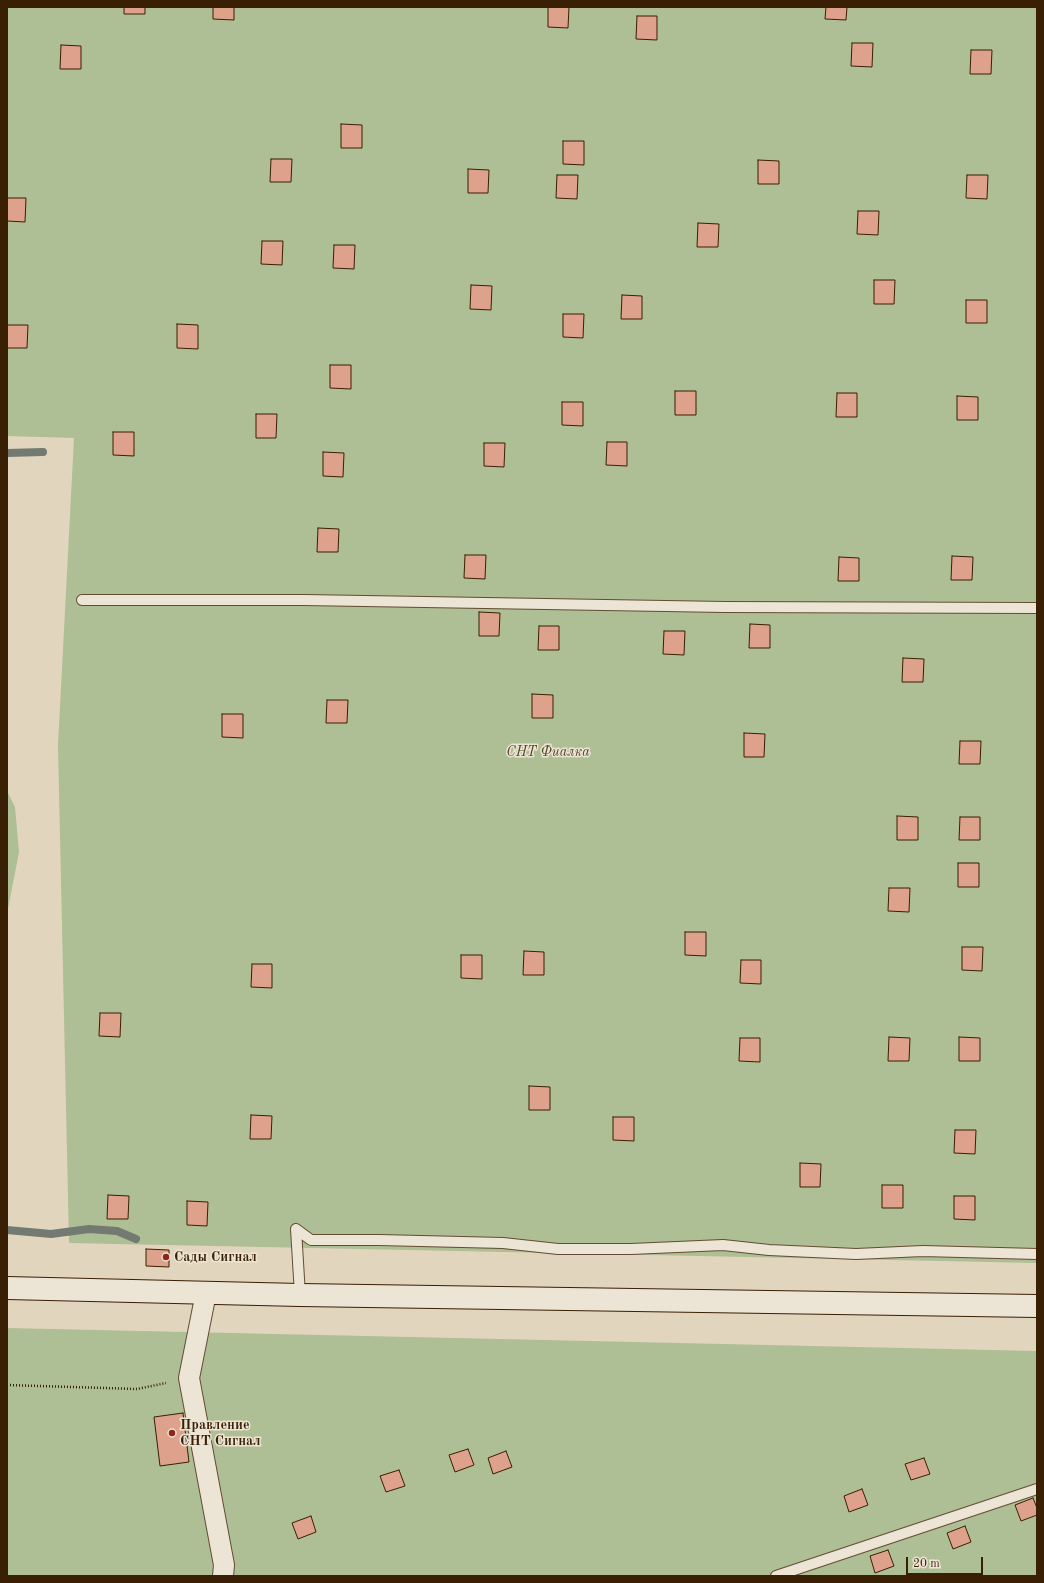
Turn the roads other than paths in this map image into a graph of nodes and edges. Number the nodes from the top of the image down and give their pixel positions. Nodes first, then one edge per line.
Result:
1 (82, 600) dead end
2 (1037, 608) edge
3 (1037, 1254) edge
4 (7, 1288) edge
5 (206, 1293) junction
6 (300, 1294) junction
7 (1037, 1306) edge
8 (1037, 1489) edge
9 (223, 1576) edge
10 (776, 1576) edge

1 - 2 lane
3 - 6 lane
4 - 5 street
5 - 6 street
5 - 9 street
6 - 7 street
8 - 10 lane

